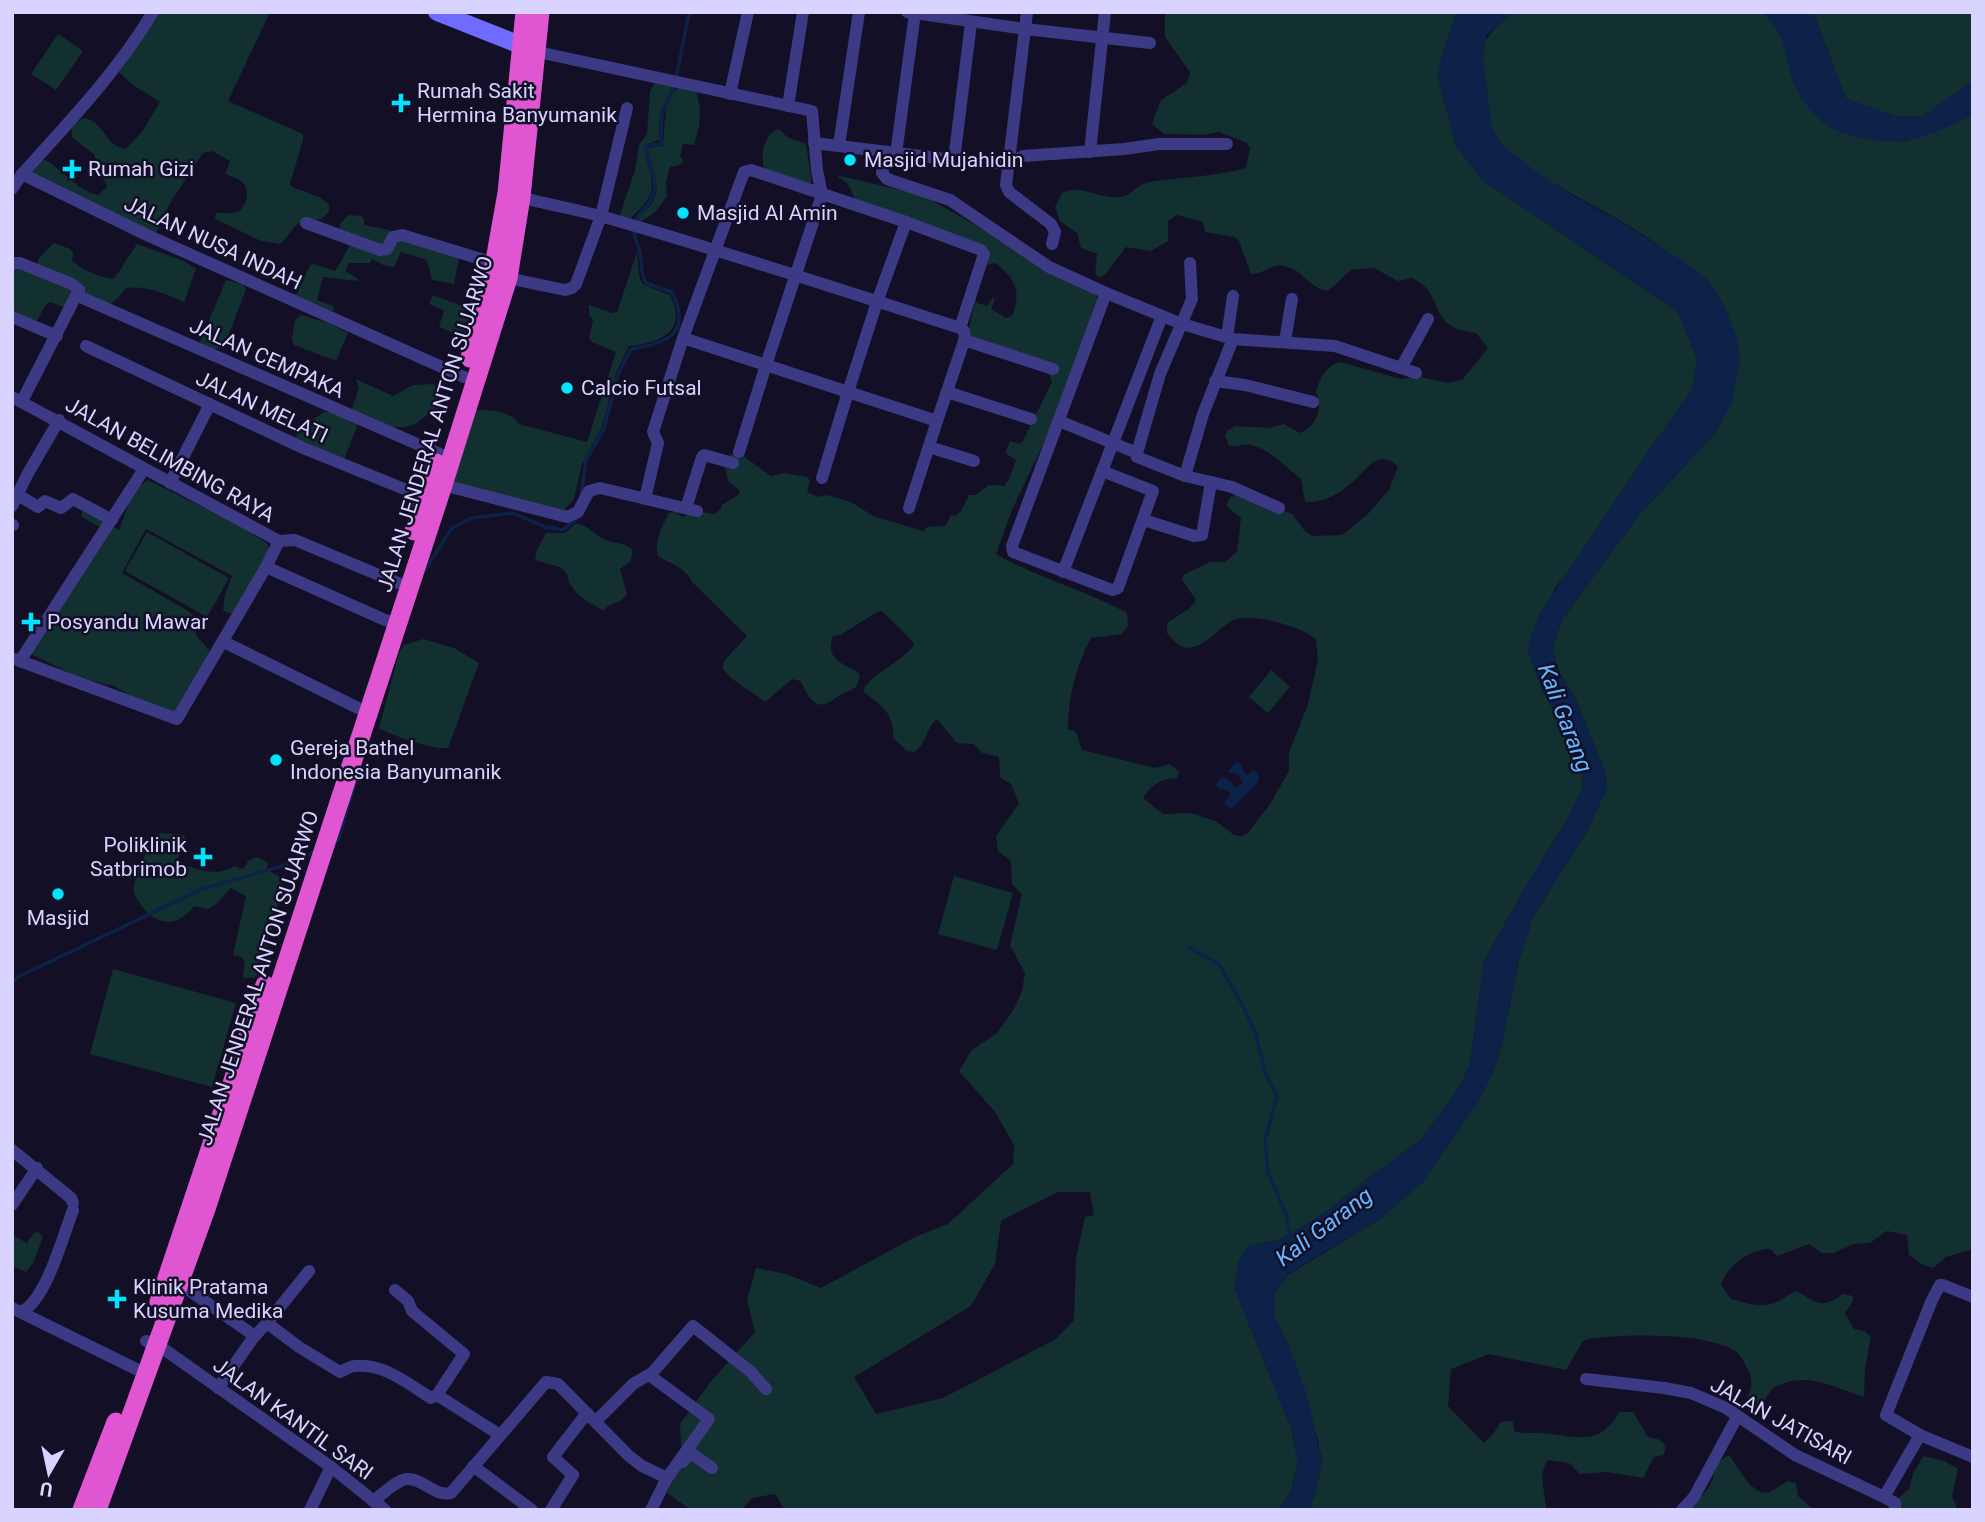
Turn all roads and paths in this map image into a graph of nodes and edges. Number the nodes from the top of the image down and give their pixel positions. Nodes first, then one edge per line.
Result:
1 (153, 12) edge
2 (437, 12) edge
3 (525, 12) edge
4 (540, 12) edge
5 (748, 12) edge
6 (803, 12) edge
7 (859, 12) edge
8 (1027, 12) edge
9 (1105, 12) edge
10 (911, 13) edge
11 (943, 15) edge
12 (971, 23) junction
13 (1025, 29) junction
14 (1102, 36) junction
15 (1150, 43) dead end
16 (527, 50) junction
17 (730, 94) junction
18 (788, 106) junction
19 (627, 108) dead end
20 (814, 143) junction
21 (1227, 144) dead end
22 (839, 145) junction
23 (1090, 152) junction
24 (892, 153) junction
25 (954, 160) junction
26 (1010, 164) junction
27 (23, 174) junction
28 (12, 189) edge
29 (514, 195) junction
30 (822, 195) junction
31 (601, 216) junction
32 (906, 222) junction
33 (306, 223) dead end
34 (1052, 244) dead end
35 (714, 250) junction
36 (13, 263) edge
37 (494, 263) junction
38 (1190, 263) dead end
39 (797, 275) junction
40 (508, 278) junction
41 (1106, 293) junction
42 (78, 296) junction
43 (1233, 296) dead end
44 (1292, 299) dead end
45 (877, 302) junction
46 (1162, 316) junction
47 (12, 317) edge
48 (1428, 320) dead end
49 (1182, 324) junction
50 (962, 334) junction
51 (57, 336) junction
52 (683, 338) junction
53 (1230, 338) junction
54 (1285, 341) junction
55 (86, 346) dead end
56 (766, 365) junction
57 (1401, 368) junction
58 (1053, 369) dead end
59 (1416, 373) dead end
60 (464, 377) junction
61 (1215, 381) junction
62 (848, 392) junction
63 (947, 392) junction
64 (15, 399) edge
65 (1313, 402) dead end
66 (210, 404) junction
67 (1031, 419) dead end
68 (59, 421) junction
69 (937, 421) junction
70 (1059, 421) junction
71 (1113, 443) junction
72 (929, 447) junction
73 (1137, 453) junction
74 (440, 454) junction
75 (974, 461) dead end
76 (144, 469) junction
77 (1102, 471) junction
78 (1185, 476) junction
79 (822, 478) dead end
80 (1211, 482) junction
81 (170, 483) junction
82 (443, 485) junction
83 (424, 497) junction
84 (645, 499) junction
85 (15, 500) edge
86 (909, 508) dead end
87 (1279, 508) dead end
88 (112, 520) junction
89 (1144, 520) junction
90 (279, 541) junction
91 (265, 567) junction
92 (1063, 572) junction
93 (398, 583) junction
94 (391, 621) junction
95 (224, 642) junction
96 (16, 659) edge
97 (358, 708) junction
98 (315, 856) junction
99 (12, 1150) edge
100 (37, 1168) junction
101 (12, 1205) edge
102 (187, 1244) junction
103 (309, 1271) dead end
104 (180, 1284) junction
105 (395, 1290) dead end
106 (1973, 1297) edge
107 (17, 1310) edge
108 (267, 1323) junction
109 (255, 1336) junction
110 (152, 1343) junction
111 (136, 1369) junction
112 (649, 1375) junction
113 (1587, 1379) dead end
114 (218, 1388) junction
115 (766, 1389) dead end
116 (437, 1395) junction
117 (591, 1417) junction
118 (1737, 1417) junction
119 (500, 1435) junction
120 (1920, 1435) junction
121 (1973, 1457) edge
122 (472, 1466) junction
123 (331, 1468) junction
124 (712, 1468) dead end
125 (669, 1476) junction
126 (1884, 1497) junction
127 (373, 1501) junction
128 (96, 1509) edge
129 (310, 1510) edge
130 (385, 1510) edge
131 (532, 1510) edge
132 (551, 1510) edge
133 (651, 1510) edge
134 (1682, 1510) edge
135 (1895, 1510) edge

1 - 27 street
2 - 16 main road
3 - 16 highway
4 - 16 highway
5 - 17 street
6 - 18 street
7 - 22 street
8 - 13 street
9 - 14 street
10 - 11 street
10 - 24 street
11 - 12 street
12 - 13 street
12 - 25 street
13 - 14 street
13 - 26 street
14 - 15 street
14 - 23 street
16 - 17 street
16 - 29 highway, JALAN JENDERAL ANTON SUJARWO
17 - 18 street
18 - 20 street
19 - 31 street
20 - 22 street
20 - 30 street
21 - 23 street
22 - 24 street
23 - 26 street
24 - 25 street
24 - 41 street
25 - 26 street
26 - 34 street
27 - 28 street
27 - 60 street, JALAN NUSA INDAH
29 - 31 street
29 - 37 highway, JALAN JENDERAL ANTON SUJARWO
29 - 40 highway, JALAN JENDERAL ANTON SUJARWO
30 - 32 street
30 - 35 street
30 - 39 street
31 - 35 street
31 - 40 street
32 - 45 street
32 - 50 street
33 - 37 street
35 - 39 street
35 - 52 street
36 - 42 street, JALAN CEMPAKA
37 - 60 highway, JALAN JENDERAL ANTON SUJARWO
38 - 49 street
39 - 45 street
39 - 56 street
40 - 82 highway, JALAN JENDERAL ANTON SUJARWO
41 - 46 street
41 - 70 street
42 - 51 street
42 - 74 street, JALAN CEMPAKA
43 - 53 street
44 - 54 street
45 - 50 street
45 - 62 street
46 - 49 street
46 - 71 street
47 - 51 street
48 - 57 street
49 - 53 street
49 - 73 street
50 - 58 street
50 - 63 street
51 - 64 street
52 - 56 street
52 - 84 street
53 - 54 street
53 - 61 street
54 - 57 street
55 - 66 street, JALAN MELATI
56 - 62 street
56 - 84 street
57 - 59 street
60 - 74 highway, JALAN JENDERAL ANTON SUJARWO
61 - 65 street
61 - 78 street
62 - 69 street
62 - 79 street
63 - 67 street
63 - 69 street
64 - 68 street, JALAN BELIMBING RAYA
66 - 81 street
66 - 83 street, JALAN MELATI
68 - 76 street, JALAN BELIMBING RAYA
68 - 85 street
69 - 72 street
70 - 71 street
70 - 92 street
71 - 73 street
71 - 77 street
72 - 75 street
72 - 86 street
73 - 78 street
74 - 83 highway, JALAN JENDERAL ANTON SUJARWO
76 - 81 street, JALAN BELIMBING RAYA
76 - 88 street
77 - 89 street
77 - 92 street
78 - 80 street
80 - 87 street
80 - 89 street
81 - 90 street, JALAN BELIMBING RAYA
82 - 84 street
82 - 94 highway, JALAN JENDERAL ANTON SUJARWO
83 - 93 highway, JALAN JENDERAL ANTON SUJARWO
85 - 88 street
88 - 96 street
89 - 92 street
90 - 91 street, JALAN BELIMBING RAYA
90 - 93 street
91 - 94 street
91 - 95 street, JALAN BELIMBING RAYA
93 - 94 highway, JALAN JENDERAL ANTON SUJARWO
94 - 97 highway, JALAN JENDERAL ANTON SUJARWO
94 - 98 highway, JALAN JENDERAL ANTON SUJARWO
95 - 96 street, JALAN BELIMBING RAYA
95 - 97 street
97 - 98 highway, JALAN JENDERAL ANTON SUJARWO
98 - 102 highway, JALAN JENDERAL ANTON SUJARWO
99 - 100 street
100 - 101 street
100 - 107 street
102 - 104 highway, JALAN JENDERAL ANTON SUJARWO
102 - 110 highway, JALAN JENDERAL ANTON SUJARWO
103 - 108 street
104 - 109 street
104 - 110 highway, JALAN JENDERAL ANTON SUJARWO
105 - 116 street
106 - 120 street
107 - 111 street
108 - 109 street
108 - 116 street
109 - 114 street
110 - 111 highway, JALAN JENDERAL ANTON SUJARWO
110 - 114 street, JALAN KANTIL SARI
110 - 128 highway, JALAN JENDERAL ANTON SUJARWO
111 - 128 highway, JALAN JENDERAL ANTON SUJARWO
112 - 115 street
112 - 117 street
112 - 125 street
113 - 118 street, JALAN JATISARI
114 - 123 street, JALAN KANTIL SARI
116 - 119 street
117 - 119 street, JALAN KANTIL SARI
117 - 125 street, JALAN KANTIL SARI
117 - 132 street
118 - 126 street, JALAN JATISARI
118 - 134 street
119 - 122 street, JALAN KANTIL SARI
120 - 121 street
120 - 126 street
122 - 127 street, JALAN KANTIL SARI
122 - 131 street
123 - 127 street, JALAN KANTIL SARI
123 - 129 street
124 - 125 street
125 - 133 street
126 - 135 street
127 - 130 street

